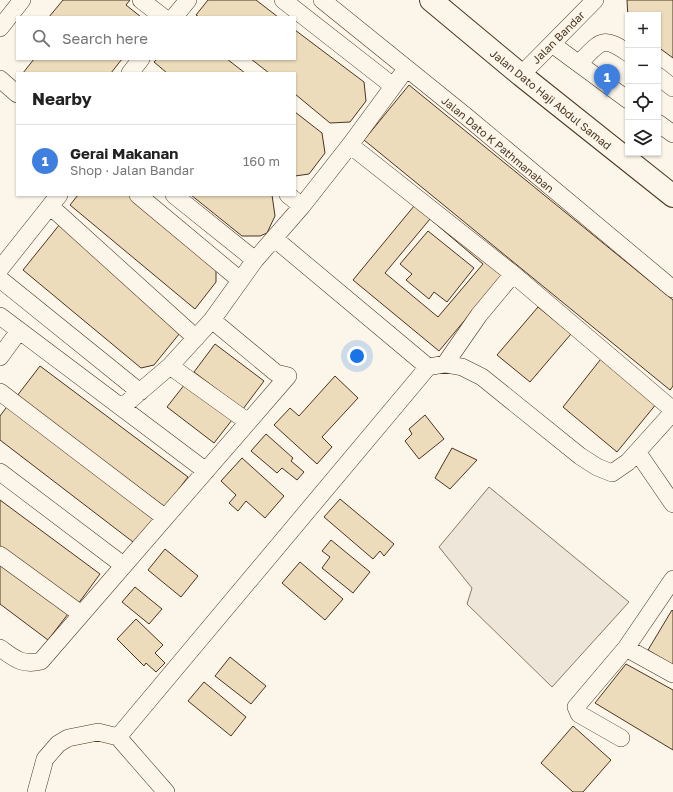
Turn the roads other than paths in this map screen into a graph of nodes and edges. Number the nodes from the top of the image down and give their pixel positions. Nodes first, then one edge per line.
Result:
1 (22, 0) edge
2 (142, 0) edge
3 (188, 0) edge
4 (284, 0) edge
5 (322, 0) edge
6 (431, 0) edge
7 (589, 6) edge
8 (161, 16) edge
9 (175, 16) edge
10 (0, 28) edge
11 (552, 44) junction
12 (625, 50) edge
13 (579, 62) junction
14 (406, 69) junction
15 (521, 75) junction
16 (661, 78) edge
17 (0, 80) edge
18 (393, 86) junction
19 (673, 88) edge
20 (16, 93) edge
21 (625, 98) edge
22 (661, 125) edge
23 (673, 134) edge
24 (350, 145) junction
25 (139, 196) edge
26 (175, 196) edge
27 (289, 196) edge
28 (673, 196) edge
29 (54, 201) edge
30 (302, 206) junction
31 (274, 239) junction
32 (255, 260) junction
33 (0, 269) edge
34 (513, 274) junction
35 (0, 279) edge
36 (240, 280) junction
37 (673, 289) edge
38 (0, 316) edge
39 (212, 320) junction
40 (19, 331) junction
41 (196, 338) junction
42 (0, 357) edge
43 (444, 364) junction
44 (170, 366) junction
45 (428, 367) junction
46 (0, 392) edge
47 (140, 392) junction
48 (122, 407) junction
49 (673, 411) edge
50 (248, 422) junction
51 (638, 453) junction
52 (206, 471) junction
53 (0, 472) edge
54 (673, 504) edge
55 (164, 517) junction
56 (0, 555) edge
57 (123, 565) junction
58 (673, 579) edge
59 (81, 614) junction
60 (0, 648) edge
61 (626, 648) junction
62 (673, 674) edge
63 (118, 737) junction
64 (621, 738) dead end
65 (36, 792) edge
66 (166, 792) edge

1 - 10 street
2 - 8 street
3 - 9 street
4 - 18 street
5 - 14 street, Jalan Dato K Pathmanaban
6 - 15 main road, Jalan Dato Haji Abdul Samad
7 - 11 street, Jalan Bandar
11 - 13 street
11 - 15 street, Jalan Bandar
12 - 13 street
13 - 21 street
14 - 18 street
14 - 37 street, Jalan Dato K Pathmanaban
15 - 28 main road, Jalan Dato Haji Abdul Samad
16 - 19 street
17 - 20 street
18 - 24 street
22 - 23 street
24 - 30 street
24 - 34 street
25 - 36 street
26 - 32 street
27 - 30 street
29 - 33 street
29 - 41 street
30 - 31 street
31 - 32 street
31 - 45 street
32 - 36 street
34 - 43 street
34 - 49 street
35 - 47 street
36 - 39 street
38 - 40 street
39 - 41 street
39 - 50 street
40 - 42 street
40 - 48 street
41 - 44 street
43 - 45 street
43 - 51 street
44 - 47 street
44 - 50 street
45 - 63 street
46 - 55 street
47 - 48 street
48 - 52 street
49 - 51 street
50 - 52 street
51 - 54 street
52 - 55 street
53 - 57 street
55 - 57 street
56 - 59 street
57 - 59 street
58 - 61 street
59 - 60 street
61 - 62 street
61 - 64 street
63 - 65 street
63 - 66 street

